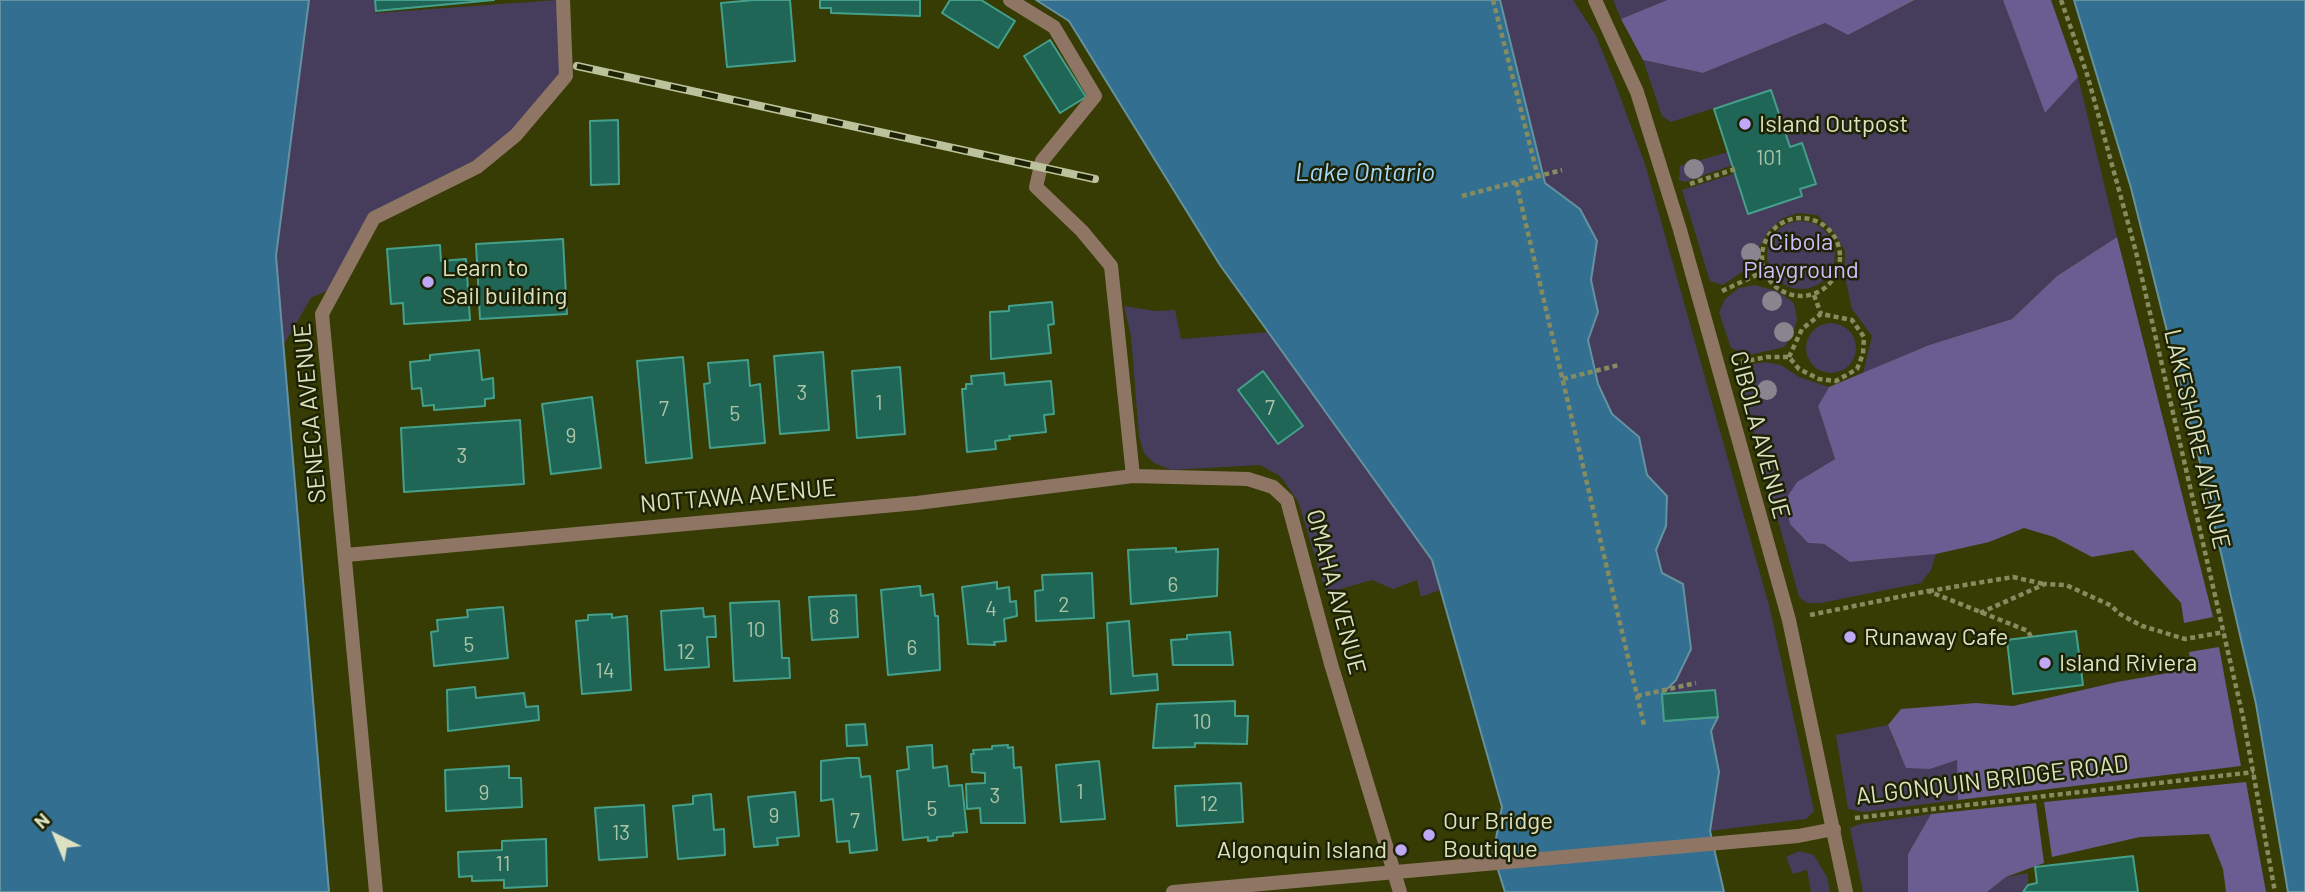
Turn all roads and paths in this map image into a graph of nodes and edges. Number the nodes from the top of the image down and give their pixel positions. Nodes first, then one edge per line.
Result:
1 (563, 0) edge
2 (1010, 0) edge
3 (1493, 0) edge
4 (1595, 0) edge
5 (2062, 0) edge
6 (1735, 169) dead end
7 (1562, 170) dead end
8 (1538, 177) junction
9 (1516, 182) junction
10 (1669, 191) junction
11 (1462, 196) dead end
12 (1765, 271) junction
13 (1815, 295) junction
14 (1700, 302) junction
15 (1821, 314) junction
16 (1789, 358) junction
17 (1619, 365) dead end
18 (1718, 368) junction
19 (1563, 379) junction
20 (1133, 476) junction
21 (346, 555) junction
22 (2045, 584) junction
23 (1928, 591) junction
24 (1980, 613) junction
25 (1789, 620) junction
26 (2224, 632) junction
27 (2031, 637) dead end
28 (1696, 683) dead end
29 (1637, 696) junction
30 (1644, 725) dead end
31 (2254, 772) junction
32 (1834, 828) junction
33 (1394, 873) junction
34 (376, 892) edge
35 (1173, 892) edge
36 (1400, 892) edge
37 (1846, 892) edge
38 (2275, 892) edge

1 - 21 street, SENECA AVENUE
2 - 20 street
3 - 8 path
4 - 10 street, CIBOLA AVENUE
5 - 26 path, LAKESHORE AVENUE
6 - 10 path
7 - 8 path
8 - 9 path
9 - 11 path
9 - 19 path
10 - 14 street, CIBOLA AVENUE
12 - 13 path
12 - 13 path
12 - 14 path
13 - 15 path
14 - 18 street, CIBOLA AVENUE
15 - 16 path
15 - 16 path
16 - 18 path
17 - 19 path
18 - 25 street, CIBOLA AVENUE
19 - 29 path
20 - 21 street, NOTTAWA AVENUE
20 - 33 street, OMAHA AVENUE
21 - 34 street, SENECA AVENUE
22 - 23 path
22 - 24 path
22 - 26 path
23 - 24 path
23 - 25 path
24 - 27 path
25 - 32 street, CIBOLA AVENUE
26 - 31 path, LAKESHORE AVENUE
28 - 29 path
29 - 30 path
31 - 32 path, ALGONQUIN BRIDGE ROAD
31 - 38 path, LAKESHORE AVENUE
32 - 33 street, ALGONQUIN BRIDGE ROAD
32 - 37 street, CIBOLA AVENUE
33 - 35 street, ALGONQUIN BRIDGE ROAD
33 - 36 street, OMAHA AVENUE

